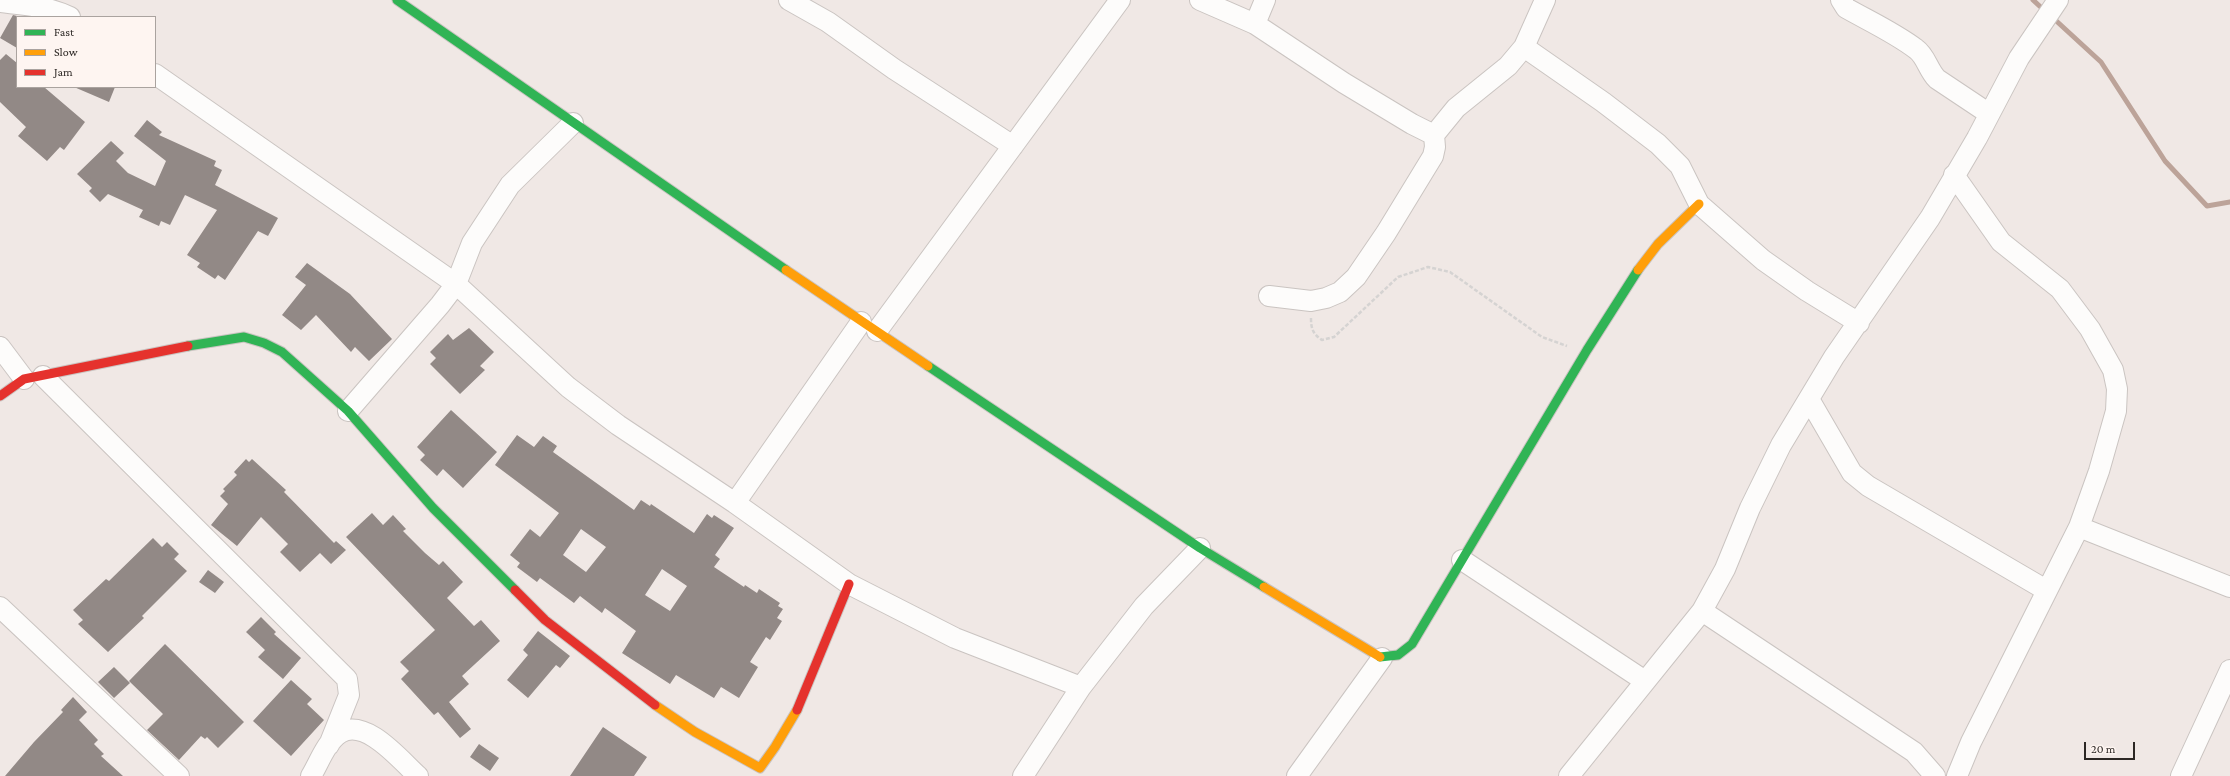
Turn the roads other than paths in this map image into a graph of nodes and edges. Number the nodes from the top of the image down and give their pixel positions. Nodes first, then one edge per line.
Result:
1 (396, 0) edge
2 (789, 0) edge
3 (1120, 0) edge
4 (1200, 0) edge
5 (1266, 0) edge
6 (1545, 0) edge
7 (1841, 0) edge
8 (2058, 0) edge
9 (0, 2) edge
10 (68, 16) edge
11 (1255, 24) junction
12 (1524, 47) junction
13 (156, 75) edge
14 (1988, 113) junction
15 (573, 122) junction
16 (1434, 134) junction
17 (1013, 146) junction
18 (1954, 175) junction
19 (1700, 204) junction
20 (456, 284) junction
21 (1269, 296) dead end
22 (1859, 323) junction
23 (869, 327) junction
24 (0, 347) edge
25 (34, 378) junction
26 (0, 396) edge
27 (1809, 399) junction
28 (348, 410) junction
29 (735, 503) junction
30 (2079, 527) junction
31 (1200, 548) junction
32 (1462, 560) junction
33 (849, 584) junction
34 (2230, 586) edge
35 (2046, 590) junction
36 (0, 607) edge
37 (1702, 611) junction
38 (1382, 658) junction
39 (2230, 670) edge
40 (1645, 681) junction
41 (1081, 687) junction
42 (329, 745) junction
43 (758, 772) edge
44 (178, 776) edge
45 (311, 776) edge
46 (418, 776) edge
47 (1024, 776) edge
48 (1297, 776) edge
49 (1569, 776) edge
50 (1935, 776) edge
51 (1957, 776) edge
52 (2181, 776) edge

1 - 15 street
2 - 17 street
3 - 17 street
4 - 11 street
5 - 11 street
6 - 12 street
7 - 14 street
8 - 14 street
9 - 10 street
11 - 16 street
12 - 16 street
12 - 19 street
13 - 20 street
14 - 18 street
15 - 20 street
15 - 23 street
16 - 21 street
17 - 23 street
18 - 22 street
18 - 30 street
19 - 22 street
19 - 32 street
20 - 28 street
20 - 29 street
22 - 27 street
23 - 29 street
23 - 31 street
24 - 25 street
25 - 26 street
25 - 28 street
25 - 42 street
27 - 35 street
27 - 37 street
28 - 43 street
29 - 33 street
30 - 34 street
30 - 35 street
31 - 38 street
31 - 41 street
32 - 38 street
32 - 40 street
33 - 41 street
33 - 43 street
35 - 51 street
36 - 44 street
37 - 40 street
37 - 50 street
38 - 48 street
39 - 52 street
40 - 49 street
41 - 47 street
42 - 45 street
42 - 46 street

